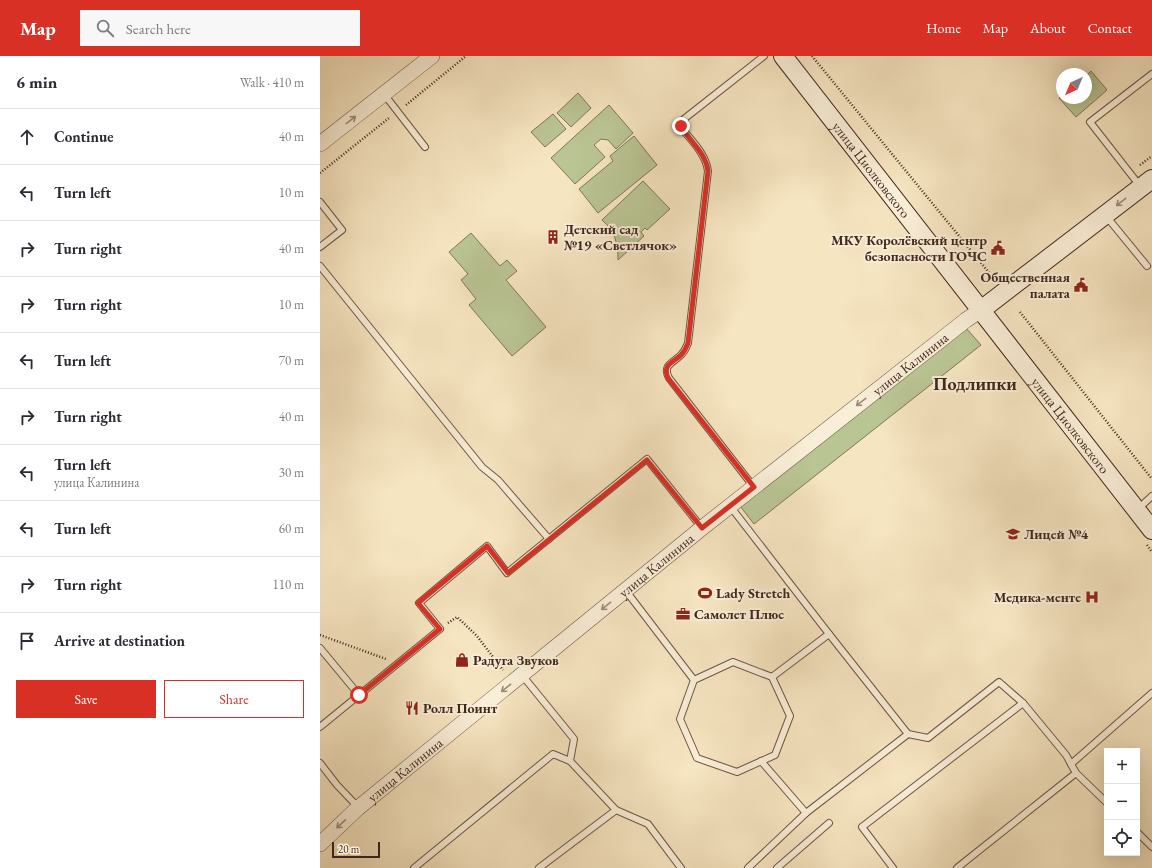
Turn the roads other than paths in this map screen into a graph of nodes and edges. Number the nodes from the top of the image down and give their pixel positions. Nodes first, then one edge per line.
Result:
1 (432, 56) edge
2 (764, 56) edge
3 (783, 56) edge
4 (1152, 74) edge
5 (384, 94) junction
6 (320, 144) edge
7 (425, 147) dead end
8 (1146, 183) edge
9 (320, 202) edge
10 (1105, 215) junction
11 (320, 247) edge
12 (320, 266) edge
13 (1147, 266) dead end
14 (981, 310) junction
15 (754, 487) junction
16 (1152, 496) edge
17 (730, 506) junction
18 (1136, 510) junction
19 (702, 528) junction
20 (1152, 530) edge
21 (549, 539) junction
22 (625, 590) junction
23 (829, 634) junction
24 (320, 648) edge
25 (522, 675) junction
26 (772, 677) junction
27 (694, 680) junction
28 (1152, 693) edge
29 (359, 695) junction
30 (1023, 703) junction
31 (320, 727) edge
32 (908, 734) junction
33 (570, 761) junction
34 (761, 761) junction
35 (320, 763) edge
36 (1071, 764) junction
37 (1076, 773) junction
38 (1104, 800) edge
39 (358, 808) junction
40 (616, 810) junction
41 (806, 813) junction
42 (829, 823) dead end
43 (1140, 835) edge
44 (320, 844) edge
45 (1152, 847) edge
46 (414, 868) edge
47 (539, 868) edge
48 (681, 868) edge
49 (748, 868) edge
50 (777, 868) edge
51 (893, 868) edge
52 (957, 868) edge

1 - 5 street
2 - 15 lane
3 - 14 main road, улица Циолковского
4 - 8 lane
6 -> 5 street
5 - 7 lane
8 -> 10 main road, улица Калинина
9 - 11 lane
10 - 13 lane
10 - 14 main road, улица Калинина
12 - 21 lane
14 -> 15 street, улица Калинина
14 - 18 main road, улица Циолковского
15 - 17 street, улица Калинина
16 - 18 lane
17 - 19 street, улица Калинина
17 - 23 lane
18 - 20 main road, улица Циолковского
19 - 21 lane
19 - 22 street, улица Калинина
21 - 29 lane
22 -> 25 street, улица Калинина
22 - 27 lane
23 - 26 lane
23 - 32 lane
24 - 29 lane
25 - 33 lane
25 -> 39 street, улица Калинина
26 - 27 lane
26 - 34 lane
27 - 34 lane
28 - 36 lane
29 - 31 lane
30 - 32 lane
30 - 36 lane
30 - 51 lane
32 - 41 lane
33 - 40 lane
33 - 46 lane
34 - 41 lane
35 - 39 lane
36 - 37 lane
37 - 38 lane
37 - 52 lane
39 -> 44 street, улица Калинина
40 - 47 lane
40 - 48 lane
41 - 49 lane
42 - 50 lane
43 - 45 lane

